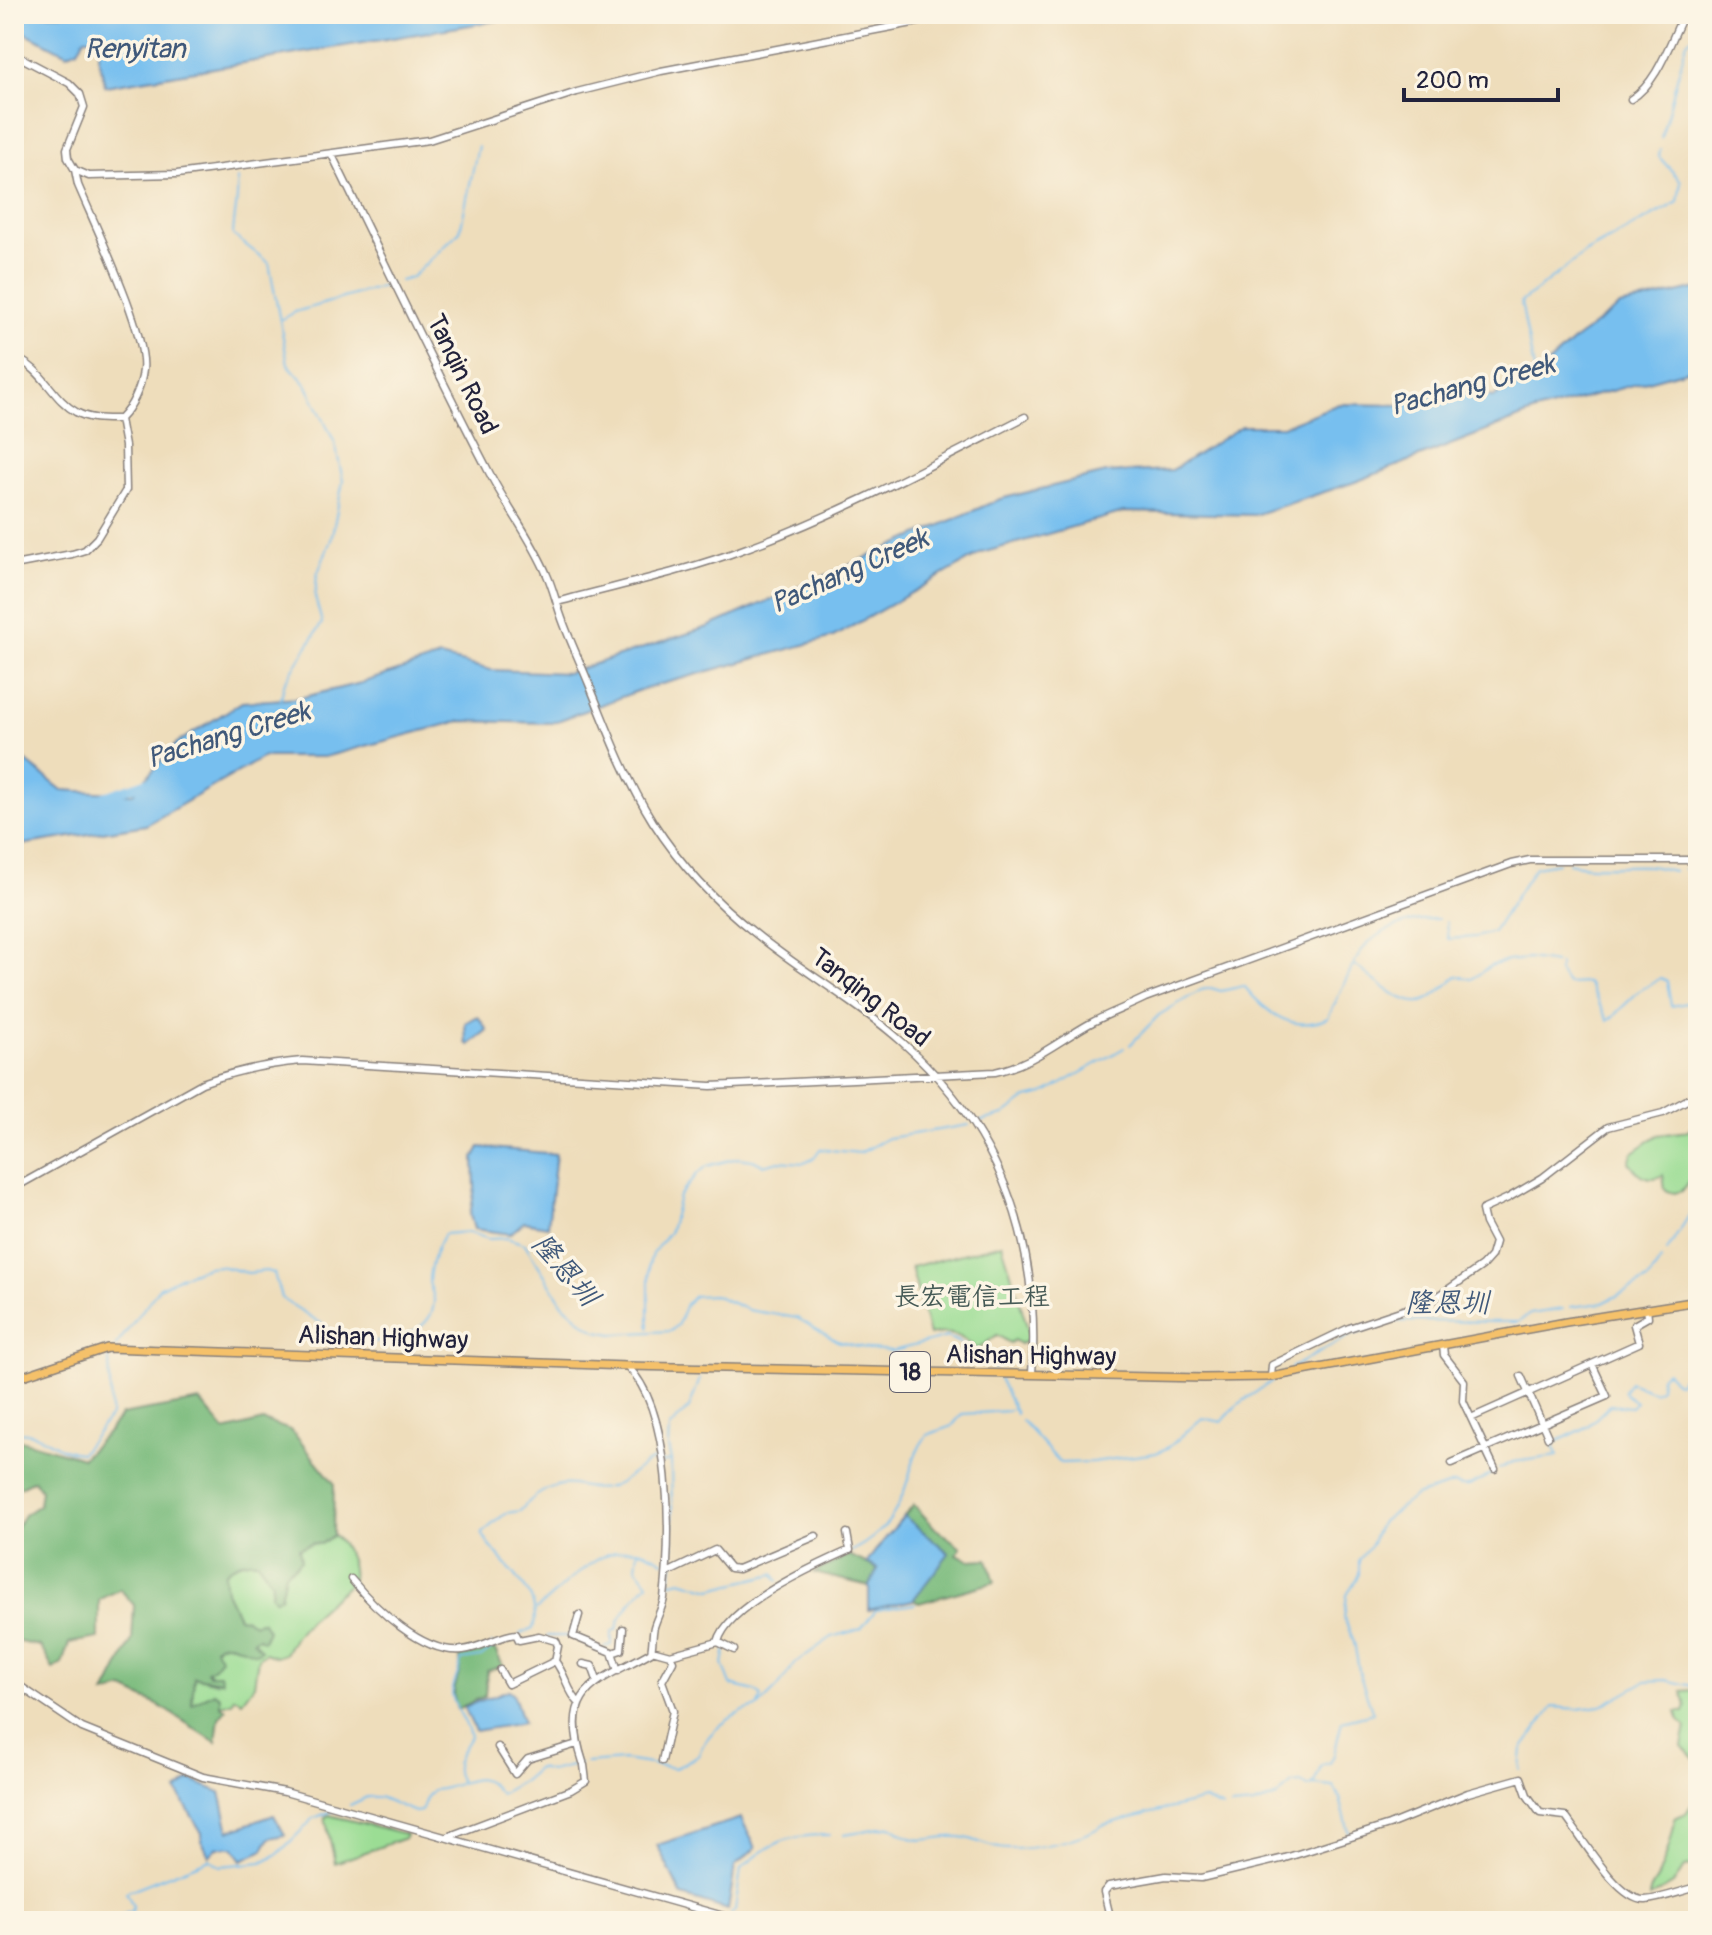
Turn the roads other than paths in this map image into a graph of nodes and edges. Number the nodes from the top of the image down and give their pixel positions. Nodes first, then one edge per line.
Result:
1 (960, 14) edge
2 (1684, 14) edge
3 (14, 54) edge
4 (1631, 99) dead end
5 (332, 155) junction
6 (75, 170) junction
7 (14, 358) edge
8 (1025, 417) dead end
9 (120, 419) junction
10 (14, 565) edge
11 (558, 605) junction
12 (611, 740) joint
13 (1698, 860) edge
14 (935, 1075) junction
15 (1698, 1094) edge
16 (14, 1188) edge
17 (1698, 1301) edge
18 (1647, 1308) junction
19 (1443, 1346) junction
20 (1592, 1364) junction
21 (627, 1366) junction
22 (1032, 1374) junction
23 (1521, 1376) dead end
24 (1271, 1377) junction
25 (14, 1379) edge
26 (1528, 1392) junction
27 (1471, 1418) junction
28 (1542, 1424) junction
29 (1548, 1437) dead end
30 (1486, 1449) junction
31 (1452, 1463) dead end
32 (1495, 1469) dead end
33 (847, 1533) dead end
34 (816, 1536) dead end
35 (667, 1573) junction
36 (351, 1579) dead end
37 (579, 1615) dead end
38 (623, 1629) dead end
39 (718, 1642) junction
40 (652, 1650) junction
41 (734, 1650) dead end
42 (612, 1653) junction
43 (670, 1655) junction
44 (555, 1661) junction
45 (583, 1664) dead end
46 (500, 1670) dead end
47 (618, 1671) junction
48 (597, 1680) junction
49 (14, 1682) edge
50 (579, 1703) junction
51 (577, 1744) junction
52 (498, 1747) dead end
53 (662, 1761) dead end
54 (447, 1837) junction
55 (1698, 1890) edge
56 (741, 1921) edge
57 (1111, 1921) edge

1 - 5 street
2 - 4 street
3 - 6 street
5 - 6 street
5 - 11 street, Tanqin Road
6 - 9 street
7 - 9 street
8 - 11 street
9 - 10 street
11 - 12 street, Tanqin Road
12 - 14 street, Tanqing Road
13 - 14 street
14 - 16 street
14 - 22 street, Tanqing Road
15 - 24 street
17 - 18 main road, Alishan Highway / 18
18 - 19 main road, Alishan Highway / 18
18 - 20 street
19 - 24 main road, Alishan Highway / 18
19 - 27 street
20 - 26 street
20 - 28 street
21 - 22 main road, Alishan Highway / 18
21 - 25 main road, Alishan Highway / 18
21 - 35 street
22 - 24 main road, Alishan Highway / 18
23 - 26 street
26 - 27 street
26 - 28 street
27 - 30 street
28 - 29 street
28 - 30 street
30 - 31 street
30 - 32 street
33 - 39 street
34 - 35 street
35 - 40 street
36 - 44 street
37 - 42 street
38 - 42 street
39 - 41 street
39 - 43 street
40 - 43 street
40 - 47 street
42 - 47 street
43 - 53 street
44 - 46 street
44 - 50 street
45 - 48 street
47 - 48 street
48 - 50 street
49 - 54 street
50 - 51 street
51 - 52 street
51 - 54 street
54 - 56 street
55 - 57 street

